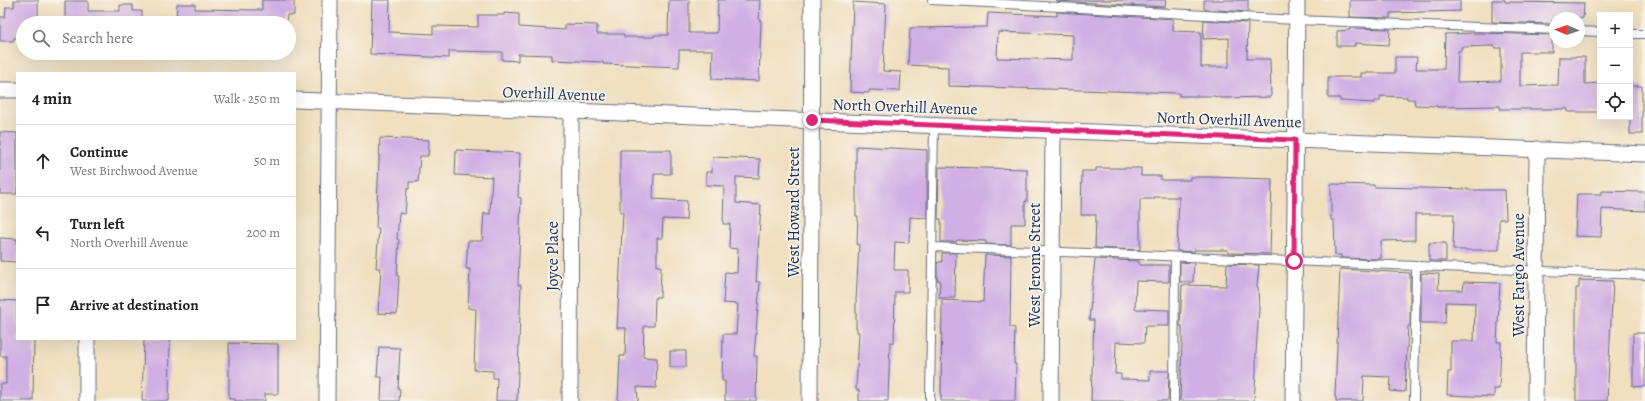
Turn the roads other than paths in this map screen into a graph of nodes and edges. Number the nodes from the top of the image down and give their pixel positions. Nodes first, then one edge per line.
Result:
1 (330, 0) edge
2 (812, 0) edge
3 (932, 0) edge
4 (1297, 0) edge
5 (1296, 20) junction
6 (1549, 30) edge
7 (1585, 32) edge
8 (1597, 32) edge
9 (1633, 34) edge
10 (1645, 34) edge
11 (0, 90) edge
12 (16, 90) edge
13 (296, 100) edge
14 (329, 101) junction
15 (570, 112) junction
16 (812, 120) junction
17 (934, 125) junction
18 (1053, 130) junction
19 (1295, 140) junction
20 (1537, 149) junction
21 (1645, 154) edge
22 (932, 247) junction
23 (1052, 252) junction
24 (1175, 257) junction
25 (1294, 261) junction
26 (1416, 266) junction
27 (1536, 270) junction
28 (1645, 275) edge
29 (87, 340) edge
30 (87, 401) edge
31 (327, 401) edge
32 (570, 401) edge
33 (810, 401) edge
34 (930, 401) edge
35 (1051, 401) edge
36 (1174, 401) edge
37 (1293, 401) edge
38 (1414, 401) edge
39 (1536, 401) edge

1 - 14 street
2 - 16 street, West Howard Street
3 - 5 lane
4 - 5 street
5 - 6 lane
5 - 19 street
7 - 8 lane
9 - 10 lane
11 - 12 street
13 - 14 street, Overhill Avenue
14 - 15 street, Overhill Avenue
14 - 31 street
15 - 16 street, Overhill Avenue
15 - 32 street, Joyce Place
16 - 17 street, North Overhill Avenue
16 - 33 street, West Howard Street
17 - 18 street, North Overhill Avenue
17 - 22 lane
18 - 19 street, North Overhill Avenue
18 - 23 street, West Jerome Street
19 - 20 street, North Overhill Avenue
19 - 25 street
20 - 21 street, North Overhill Avenue
20 - 27 street, West Fargo Avenue
22 - 23 lane
22 - 34 lane
23 - 24 lane
23 - 35 street, West Jerome Street
24 - 25 lane
24 - 36 lane
25 - 26 lane
25 - 37 street
26 - 27 lane
26 - 38 lane
27 - 28 lane
27 - 39 street, West Fargo Avenue
29 - 30 street

